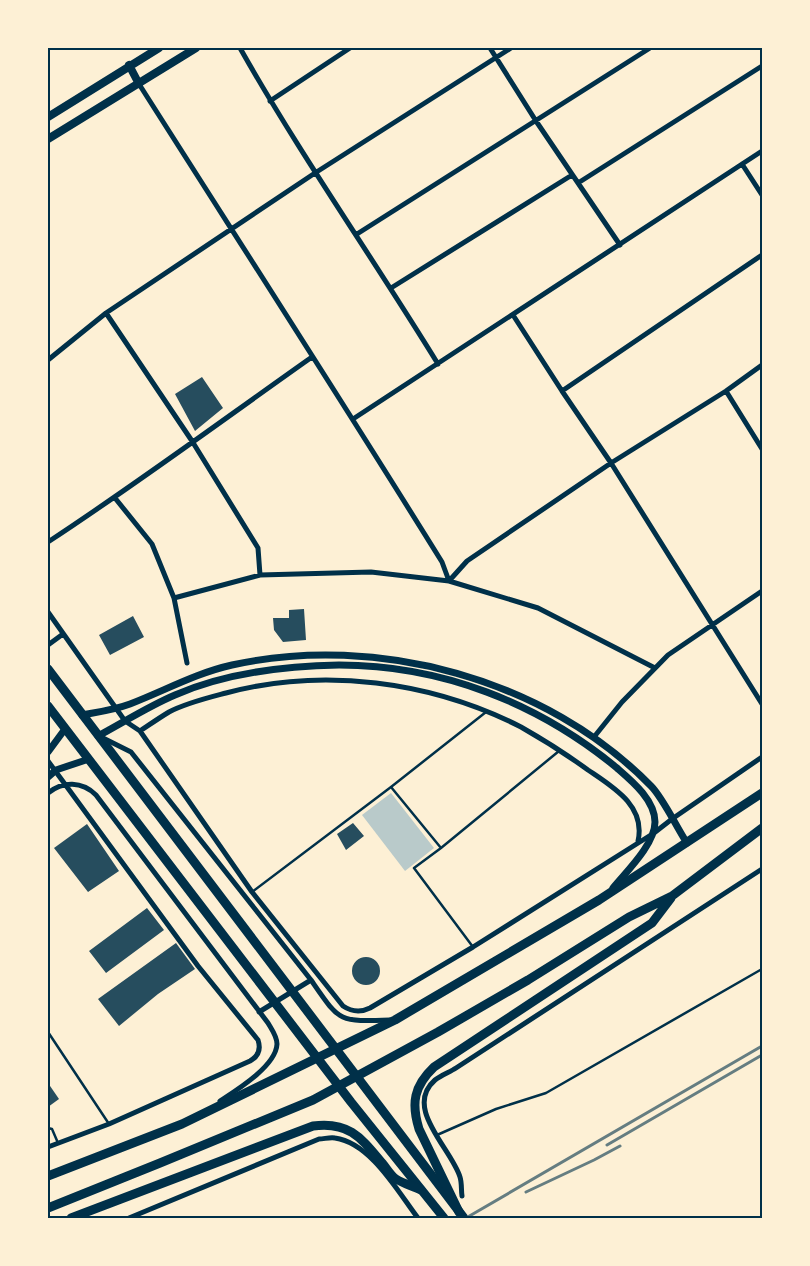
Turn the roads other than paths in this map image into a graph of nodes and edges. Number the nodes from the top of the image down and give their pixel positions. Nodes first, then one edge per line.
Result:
1 (158, 48) edge
2 (196, 48) edge
3 (240, 48) edge
4 (350, 48) edge
5 (490, 48) edge
6 (511, 48) edge
7 (650, 48) edge
8 (497, 57) junction
9 (128, 66) junction
10 (762, 66) edge
11 (138, 84) junction
12 (270, 101) junction
13 (48, 117) edge
14 (536, 121) junction
15 (48, 139) edge
16 (762, 151) edge
17 (742, 164) junction
18 (315, 173) junction
19 (572, 175) junction
20 (578, 183) junction
21 (762, 195) edge
22 (231, 230) junction
23 (357, 234) junction
24 (620, 245) junction
25 (762, 255) edge
26 (392, 288) junction
27 (106, 313) junction
28 (513, 315) junction
29 (312, 357) junction
30 (48, 360) edge
31 (438, 364) junction
32 (762, 365) edge
33 (562, 391) junction
34 (726, 391) junction
35 (353, 419) junction
36 (192, 441) junction
37 (762, 449) edge
38 (611, 463) junction
39 (115, 498) junction
40 (48, 542) edge
41 (260, 575) junction
42 (449, 581) junction
43 (762, 591) edge
44 (174, 598) junction
45 (48, 612) edge
46 (711, 624) junction
47 (63, 634) junction
48 (48, 645) edge
49 (187, 663) dead end
50 (654, 668) junction
51 (48, 669) edge
52 (762, 704) edge
53 (48, 706) edge
54 (117, 708) junction
55 (486, 712) junction
56 (82, 715) junction
57 (125, 721) junction
58 (65, 729) junction
59 (140, 731) junction
60 (98, 736) junction
61 (594, 737) junction
62 (560, 750) junction
63 (48, 752) edge
64 (762, 757) edge
65 (89, 759) junction
66 (48, 761) edge
67 (56, 770) junction
68 (48, 777) edge
69 (65, 784) junction
70 (392, 787) junction
71 (48, 793) edge
72 (762, 793) edge
73 (672, 819) junction
74 (762, 828) edge
75 (654, 833) junction
76 (638, 841) junction
77 (687, 843) junction
78 (441, 848) junction
79 (762, 869) edge
80 (252, 892) junction
81 (610, 892) junction
82 (672, 896) junction
83 (473, 947) junction
84 (762, 969) edge
85 (311, 980) junction
86 (258, 1012) junction
87 (395, 1020) junction
88 (48, 1032) edge
89 (202, 1115) junction
90 (109, 1124) junction
91 (48, 1128) edge
92 (437, 1135) junction
93 (58, 1142) junction
94 (48, 1146) edge
95 (48, 1176) edge
96 (421, 1190) junction
97 (462, 1196) dead end
98 (431, 1202) junction
99 (48, 1208) edge
100 (462, 1215) edge
101 (71, 1218) edge
102 (129, 1218) edge
103 (418, 1218) edge
104 (438, 1218) edge
105 (444, 1218) edge

1 - 9 main road
2 - 11 main road
3 - 12 street
4 - 12 street
5 - 8 street
6 - 8 street
7 - 14 street
8 - 14 street
8 - 18 street
9 - 11 main road
9 - 13 main road
10 - 20 street
11 - 15 main road
11 - 22 street
12 - 18 street
14 - 19 street
14 - 23 street
16 - 17 street
17 - 21 street
17 - 24 street
18 - 22 street
18 - 23 street
19 - 20 street
19 - 26 street
20 - 24 street
22 - 27 street
22 - 29 street
23 - 26 street
24 - 28 street
25 - 33 street
26 - 31 street
27 - 30 street
27 - 36 street
28 - 31 street
28 - 33 street
29 - 35 street
29 - 36 street
31 - 35 street
32 - 34 street
33 - 38 street
34 - 37 street
34 - 38 street
35 - 42 street
36 - 39 street
36 - 41 street
38 - 42 street
38 - 46 street
39 - 40 street
39 - 44 street
41 - 42 street
41 - 44 street
42 - 50 street
43 - 46 street
44 - 49 street
45 - 47 street
46 - 50 street
46 - 52 street
47 - 48 street
47 - 54 street
50 - 61 street
51 - 56 main road
53 - 58 main road
54 - 56 street
54 - 57 street
54 - 61 street
55 - 59 street
55 - 62 street
55 - 70 lane
56 - 60 main road
57 - 59 street
57 - 60 street
57 - 75 street
58 - 63 street
58 - 65 main road
59 - 80 street
60 - 85 street
60 - 100 main road
61 - 73 street
62 - 76 street
62 - 78 lane
64 - 73 street
65 - 67 street
65 - 96 main road
66 - 67 street
67 - 68 street
67 - 69 street
69 - 71 street
69 - 86 street
69 - 90 street
70 - 78 lane
70 - 80 lane
72 - 77 main road
73 - 75 street
73 - 77 street
74 - 82 main road
75 - 76 street
75 - 81 street
76 - 83 street
77 - 81 main road
78 - 83 lane
79 - 92 street
80 - 83 street
81 - 87 main road
82 - 99 main road
82 - 100 main road
84 - 92 lane
85 - 86 street
85 - 87 street
86 - 89 street
87 - 89 main road
88 - 90 lane
89 - 95 main road
90 - 93 street
91 - 93 lane
92 - 97 street
93 - 94 street
96 - 98 main road
96 - 101 main road
98 - 104 street
98 - 105 main road
102 - 103 street

